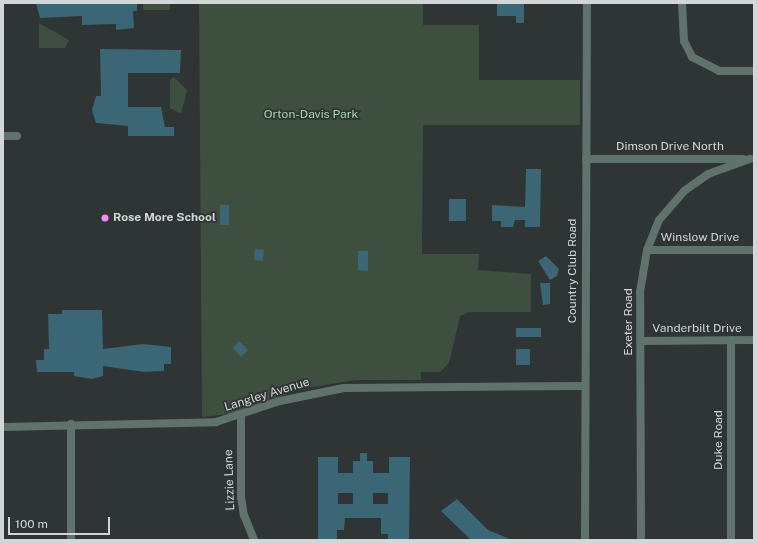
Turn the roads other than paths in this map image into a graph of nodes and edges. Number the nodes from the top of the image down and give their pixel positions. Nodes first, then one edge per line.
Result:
1 (587, 3) edge
2 (682, 3) edge
3 (754, 71) edge
4 (3, 136) edge
5 (17, 136) dead end
6 (586, 159) junction
7 (752, 159) edge
8 (647, 250) junction
9 (754, 250) edge
10 (731, 340) junction
11 (754, 340) edge
12 (640, 341) junction
13 (585, 386) junction
14 (241, 417) junction
15 (71, 424) junction
16 (3, 427) edge
17 (71, 540) edge
18 (254, 540) edge
19 (585, 540) edge
20 (641, 540) edge
21 (731, 540) edge

1 - 6 street, Country Club Road
2 - 3 street
4 - 5 street
6 - 7 street, Dimson Drive North
6 - 13 street, Country Club Road
7 - 8 street, Exeter Road
8 - 9 street, Winslow Drive
8 - 12 street, Exeter Road
10 - 11 street, Vanderbilt Drive
10 - 12 street, Vanderbilt Drive
10 - 21 street, Duke Road
12 - 20 street, Exeter Road
13 - 14 street, Langley Avenue
13 - 19 street, Country Club Road
14 - 15 street, Langley Avenue
14 - 18 street, Lizzie Lane
15 - 16 street, Langley Avenue
15 - 17 street

